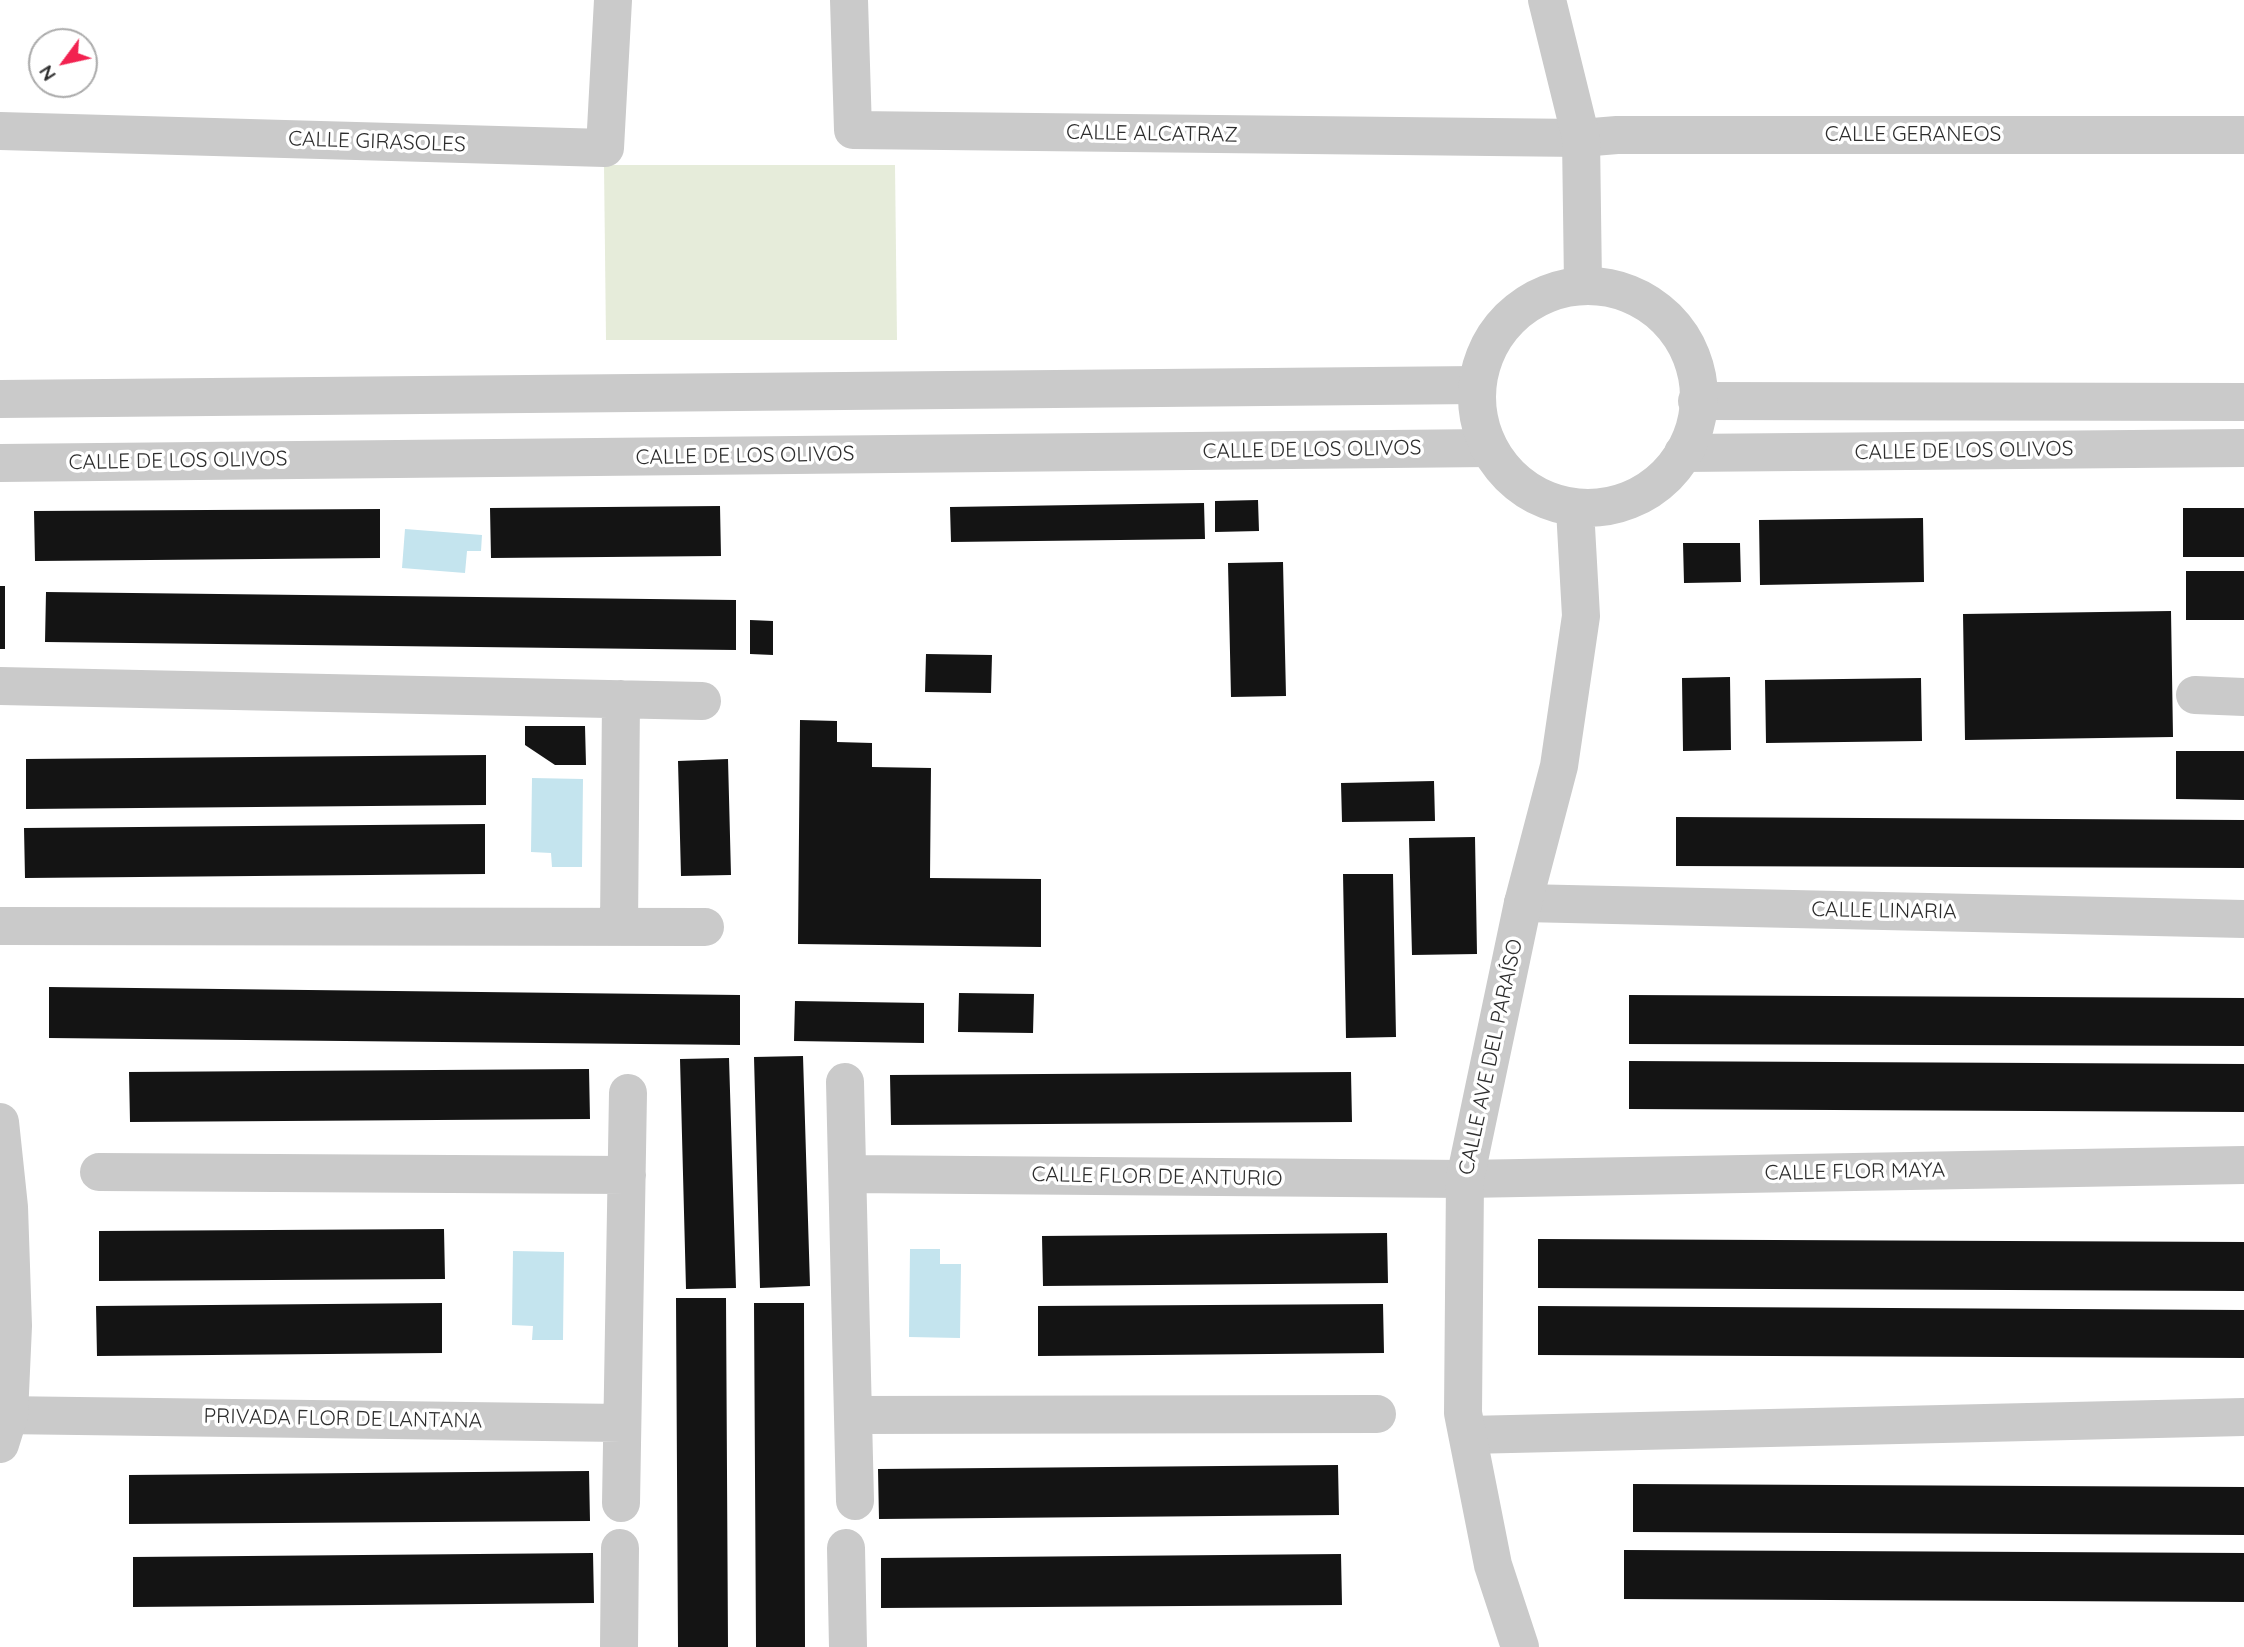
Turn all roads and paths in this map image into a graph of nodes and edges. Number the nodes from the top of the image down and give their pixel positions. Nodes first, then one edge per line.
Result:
1 (613, 0) edge
2 (849, 0) edge
3 (1547, 0) edge
4 (0, 131) edge
5 (2244, 135) edge
6 (1581, 138) junction
7 (1583, 284) junction
8 (1477, 385) junction
9 (0, 399) edge
10 (1698, 401) junction
11 (2244, 402) edge
12 (1489, 448) junction
13 (2244, 448) edge
14 (1683, 453) junction
15 (0, 463) edge
16 (1575, 509) junction
17 (0, 686) edge
18 (2195, 695) dead end
19 (2244, 697) edge
20 (621, 699) junction
21 (702, 701) dead end
22 (1523, 903) junction
23 (2244, 919) edge
24 (0, 926) edge
25 (619, 927) junction
26 (705, 927) dead end
27 (845, 1082) dead end
28 (628, 1093) dead end
29 (0, 1122) edge
30 (2244, 1165) edge
31 (3, 1172) edge
32 (99, 1172) dead end
33 (849, 1174) junction
34 (627, 1175) junction
35 (1465, 1179) junction
36 (1377, 1414) dead end
37 (853, 1415) junction
38 (2244, 1417) edge
39 (622, 1423) junction
40 (3, 1425) edge
41 (1468, 1435) junction
42 (855, 1501) dead end
43 (621, 1503) dead end
44 (620, 1548) dead end
45 (846, 1548) dead end
46 (619, 1647) edge
47 (848, 1647) edge
48 (1520, 1647) edge

1 - 4 street, CALLE GIRASOLES
2 - 6 street, CALLE ALCATRAZ
3 - 6 street
5 - 6 street, CALLE GERANEOS
6 - 7 street
7 - 8 street
7 - 10 street
8 - 9 street
8 - 12 street
10 - 11 street
10 - 14 street
12 - 15 street, CALLE DE LOS OLIVOS
12 - 16 street
13 - 14 street, CALLE DE LOS OLIVOS
14 - 16 street
16 - 22 street, CALLE AVE DEL PARAÍSO
17 - 20 street
18 - 19 street
20 - 21 street
20 - 25 street
22 - 23 street, CALLE LINARIA
22 - 35 street, CALLE AVE DEL PARAÍSO
24 - 25 street
25 - 26 street
27 - 33 street
28 - 34 street
29 - 31 street
30 - 35 street, CALLE FLOR MAYA
31 - 40 street
32 - 34 street
33 - 35 street, CALLE FLOR DE ANTURIO
33 - 37 street
34 - 39 street
35 - 41 street, CALLE AVE DEL PARAÍSO
36 - 37 street
37 - 42 street
38 - 41 street
39 - 40 street, PRIVADA FLOR DE LANTANA
39 - 43 street
41 - 48 street, CALLE AVE DEL PARAÍSO
44 - 46 street
45 - 47 street

